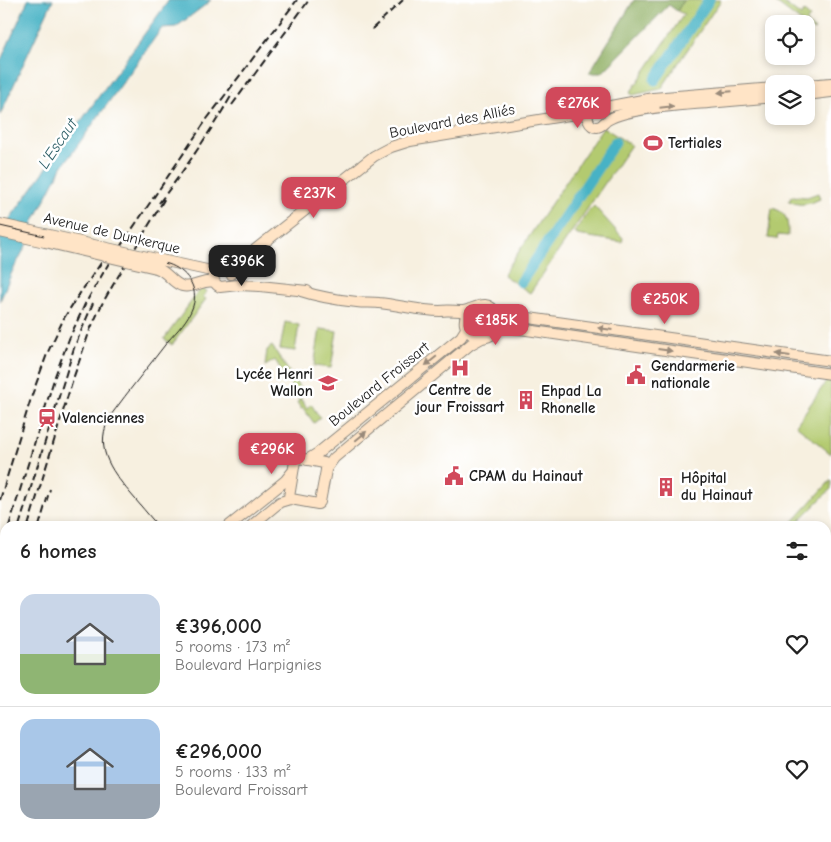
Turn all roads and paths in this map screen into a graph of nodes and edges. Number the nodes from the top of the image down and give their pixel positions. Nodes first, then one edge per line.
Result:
1 (831, 83) edge
2 (815, 84) edge
3 (765, 89) edge
4 (831, 92) edge
5 (815, 93) edge
6 (765, 99) edge
7 (593, 112) junction
8 (605, 122) junction
9 (0, 224) edge
10 (0, 232) edge
11 (43, 238) junction
12 (158, 264) junction
13 (226, 275) junction
14 (470, 310) junction
15 (435, 311) junction
16 (495, 312) junction
17 (466, 326) junction
18 (495, 330) junction
19 (482, 338) junction
20 (831, 362) edge
21 (831, 374) edge
22 (307, 460) junction
23 (326, 469) junction
24 (294, 470) junction
25 (290, 499) junction
26 (235, 521) edge
27 (257, 521) edge

1 - 2 main road
3 -> 7 main road, Boulevard des Alliés
4 - 5 main road
8 -> 6 main road
7 - 8 main road
7 - 8 main road
7 - 13 main road, Boulevard des Alliés
9 - 11 main road, Avenue de Dunkerque
10 - 11 main road, Avenue de Dunkerque
11 - 12 main road, Avenue de Dunkerque, bridge
12 - 13 main road, Avenue de Dunkerque
12 - 13 main road, Avenue de Dunkerque
13 - 15 main road, Avenue de Dunkerque
14 - 15 main road
14 - 16 main road
14 - 17 main road
15 - 17 main road
16 - 18 main road
20 -> 16 main road
17 - 19 main road
17 -> 22 main road, Boulevard Froissart
18 - 19 main road
18 -> 21 main road
23 -> 19 main road, Boulevard Froissart
22 - 23 main road
22 - 24 main road, Boulevard Froissart
23 - 25 main road
24 - 25 main road
24 - 26 main road
25 - 27 main road

